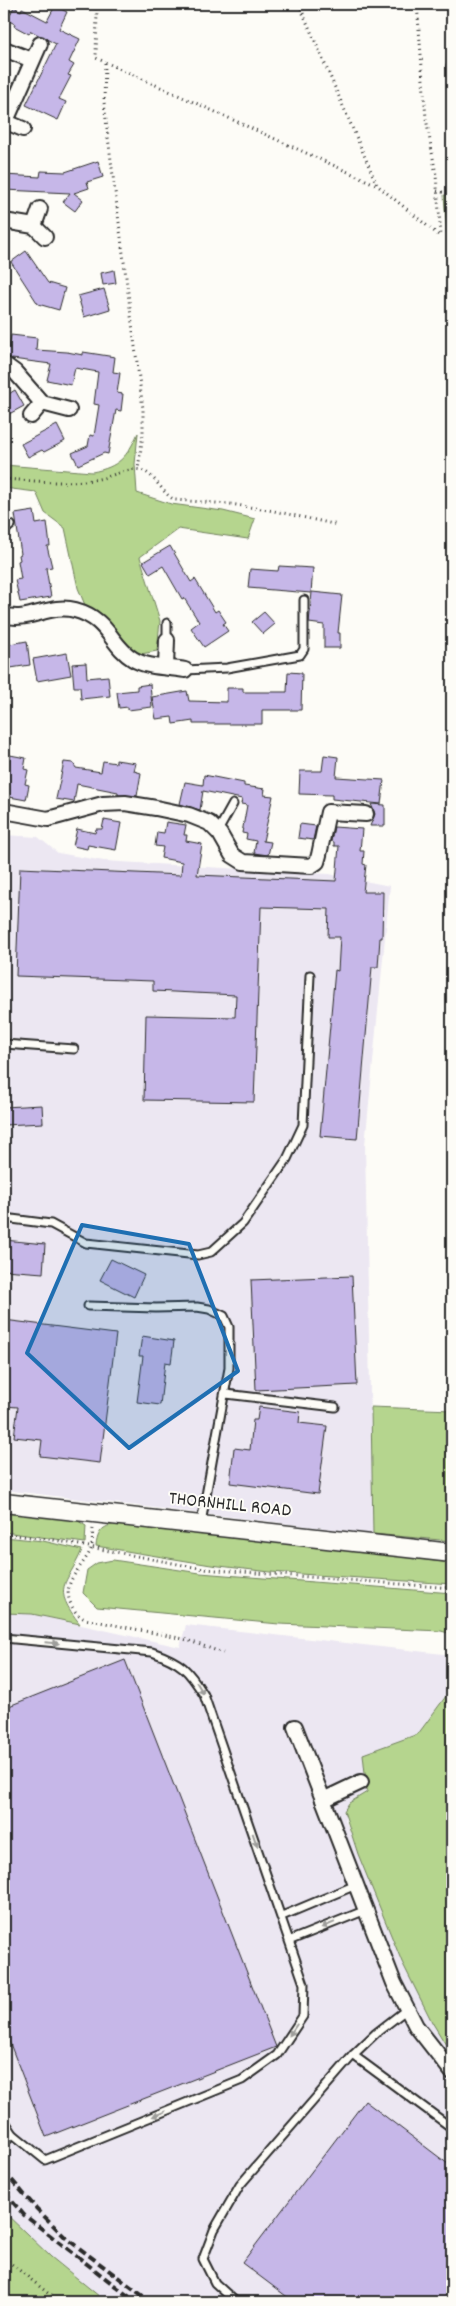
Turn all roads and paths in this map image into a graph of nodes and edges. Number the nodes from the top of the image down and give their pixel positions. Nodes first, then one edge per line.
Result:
1 (94, 4) edge
2 (299, 4) edge
3 (417, 4) edge
4 (40, 44) dead end
5 (4, 49) edge
6 (32, 60) junction
7 (104, 63) junction
8 (5, 121) edge
9 (23, 129) dead end
10 (377, 185) junction
11 (437, 192) junction
12 (452, 194) edge
13 (40, 209) dead end
14 (4, 221) edge
15 (34, 226) junction
16 (45, 237) dead end
17 (4, 364) edge
18 (42, 403) junction
19 (68, 410) dead end
20 (31, 416) dead end
21 (138, 469) junction
22 (4, 479) edge
23 (11, 524) dead end
24 (338, 525) dead end
25 (4, 531) edge
26 (304, 600) dead end
27 (4, 615) edge
28 (167, 624) dead end
29 (167, 640) joint
30 (166, 667) junction
31 (186, 670) joint
32 (233, 804) dead end
33 (4, 810) edge
34 (366, 814) dead end
35 (218, 831) junction
36 (310, 974) dead end
37 (4, 1044) edge
38 (74, 1049) dead end
39 (4, 1218) edge
40 (88, 1306) dead end
41 (226, 1394) junction
42 (335, 1407) dead end
43 (4, 1503) edge
44 (95, 1512) junction
45 (201, 1523) junction
46 (4, 1534) edge
47 (91, 1548) junction
48 (452, 1553) edge
49 (452, 1588) edge
50 (4, 1638) edge
51 (223, 1653) dead end
52 (295, 1727) dead end
53 (362, 1782) dead end
54 (323, 1800) junction
55 (356, 1885) junction
56 (366, 1910) junction
57 (282, 1916) junction
58 (291, 1940) junction
59 (407, 2009) junction
60 (353, 2055) junction
61 (452, 2072) edge
62 (4, 2120) edge
63 (452, 2128) edge
64 (14, 2134) junction
65 (4, 2142) edge
66 (4, 2258) edge
67 (59, 2302) edge
68 (236, 2302) edge

1 - 7 path
2 - 10 path
3 - 11 path
4 - 6 street
5 - 6 street
6 - 8 street
7 - 10 path
7 - 21 path
8 - 9 street
10 - 11 path
11 - 12 path
13 - 15 street
14 - 15 street
15 - 16 street
17 - 18 street
18 - 19 street
18 - 20 street
21 - 22 path
21 - 24 path
23 - 25 lane
26 - 31 lane
27 - 30 street
28 - 29 lane
29 - 30 street
30 - 31 street
32 - 35 lane
33 - 35 street
34 - 35 street
36 - 39 lane
37 - 38 lane
40 - 41 lane
41 - 42 lane
41 - 45 lane
43 - 44 street, THORNHILL ROAD
44 - 45 street, THORNHILL ROAD
44 - 47 path
45 - 48 street, THORNHILL ROAD
46 - 47 path
47 - 49 path
47 - 51 path
50 -> 57 lane
52 - 54 street
53 - 54 street
54 - 55 street
55 - 56 street
55 - 57 lane
56 -> 58 lane
56 - 59 street
57 - 58 lane
58 -> 64 lane
59 - 60 lane
59 - 61 street
60 - 63 lane
60 - 68 lane
62 - 64 lane
64 - 65 lane
66 - 67 path

